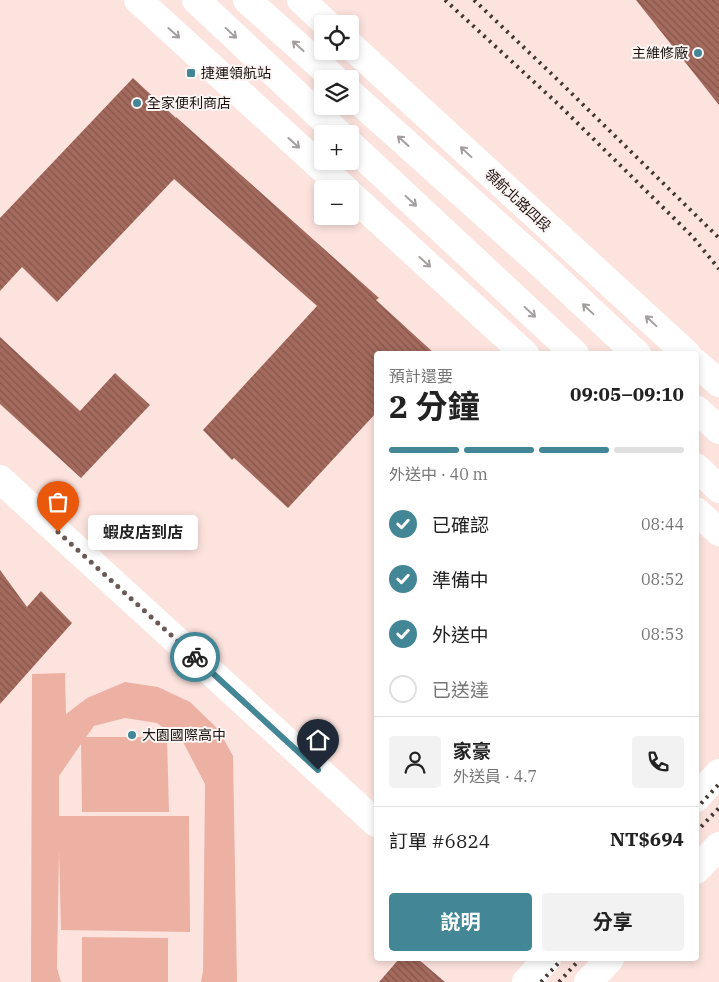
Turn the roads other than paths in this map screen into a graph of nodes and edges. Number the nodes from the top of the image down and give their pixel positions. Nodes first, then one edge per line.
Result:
1 (138, 0) edge
2 (196, 0) edge
3 (247, 0) edge
4 (301, 0) edge
5 (317, 15) edge
6 (359, 53) edge
7 (325, 70) edge
8 (359, 101) edge
9 (329, 125) edge
10 (359, 152) edge
11 (334, 180) edge
12 (359, 202) edge
13 (522, 351) edge
14 (572, 351) edge
15 (634, 351) edge
16 (684, 351) edge
17 (699, 366) edge
18 (719, 384) edge
19 (699, 412) edge
20 (719, 430) edge
21 (699, 470) edge
22 (0, 479) edge
23 (719, 489) edge
24 (699, 514) edge
25 (719, 532) edge
26 (374, 821) edge
27 (719, 846) edge
28 (699, 867) edge
29 (608, 961) edge
30 (588, 982) edge

1 -> 11 street
2 -> 9 street
7 -> 3 street
4 - 5 street
16 -> 6 street, 領航北路四段
15 -> 8 street
10 -> 14 street
12 -> 13 street
17 - 18 street
19 - 20 street
21 - 23 street
22 - 26 street
24 - 25 street
27 - 28 street
29 - 30 street

